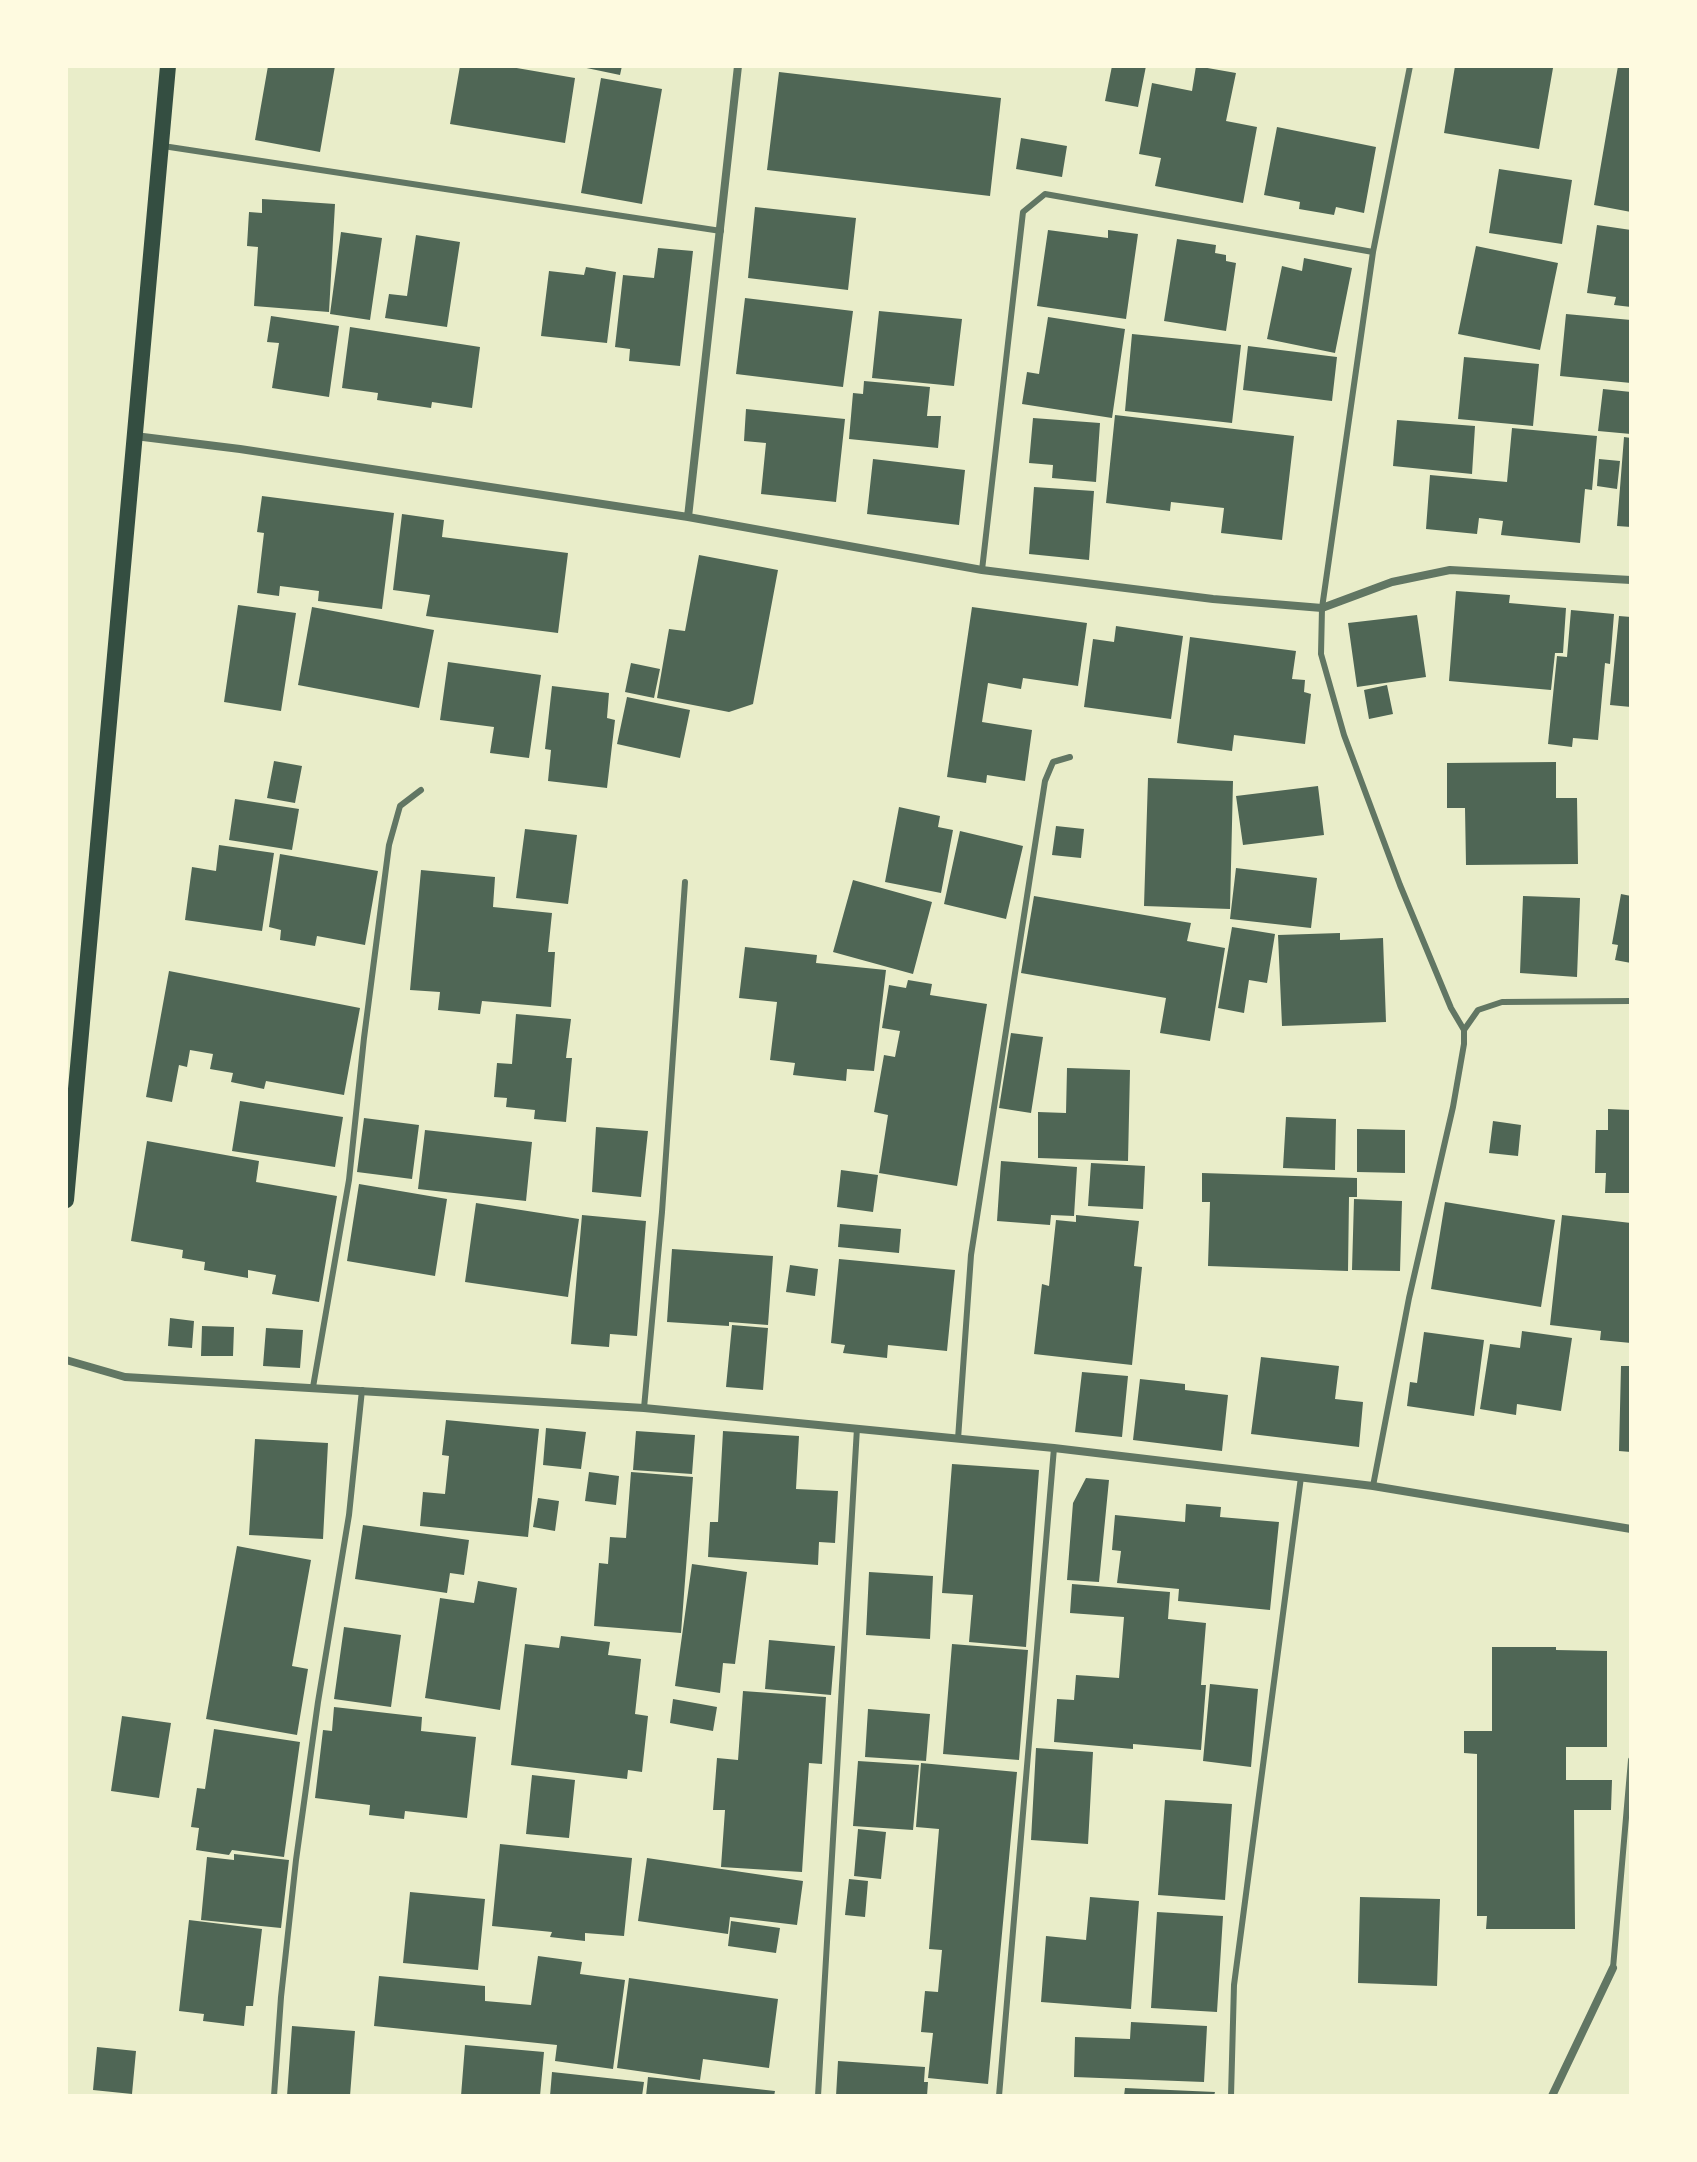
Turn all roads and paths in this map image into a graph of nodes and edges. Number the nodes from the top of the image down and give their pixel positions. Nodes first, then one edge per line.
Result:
1 (168, 66) edge
2 (738, 66) edge
3 (1410, 66) edge
4 (162, 146) junction
5 (721, 231) junction
6 (1373, 252) junction
7 (135, 436) junction
8 (688, 517) junction
9 (982, 570) junction
10 (1631, 580) edge
11 (1322, 608) junction
12 (1070, 757) dead end
13 (421, 790) dead end
14 (685, 882) dead end
15 (1631, 1001) edge
16 (1464, 1030) junction
17 (66, 1200) edge
18 (66, 1360) edge
19 (313, 1387) junction
20 (362, 1390) junction
21 (644, 1408) junction
22 (857, 1428) junction
23 (958, 1439) junction
24 (1054, 1448) junction
25 (1301, 1477) junction
26 (1373, 1486) junction
27 (1631, 1529) edge
28 (1631, 1760) edge
29 (1613, 1968) joint
30 (274, 2096) edge
31 (818, 2096) edge
32 (999, 2096) edge
33 (1231, 2096) edge
34 (1552, 2096) edge

1 - 4 main road
2 - 5 street
3 - 6 lane
4 - 5 lane
4 - 7 main road
5 - 8 street
6 - 9 lane
6 - 11 lane
7 - 8 street
7 - 17 main road
8 - 9 street
9 - 11 street
10 - 11 street
11 - 16 lane
12 - 23 lane
13 - 19 lane
14 - 21 lane
15 - 16 lane
16 - 26 lane
18 - 19 street
19 - 20 street
20 - 21 street
20 - 30 lane
21 - 22 street
22 - 23 street
22 - 31 lane
23 - 24 street
24 - 25 street
24 - 32 lane
25 - 26 street
25 - 33 lane
26 - 27 street
28 - 29 lane
29 - 34 street

